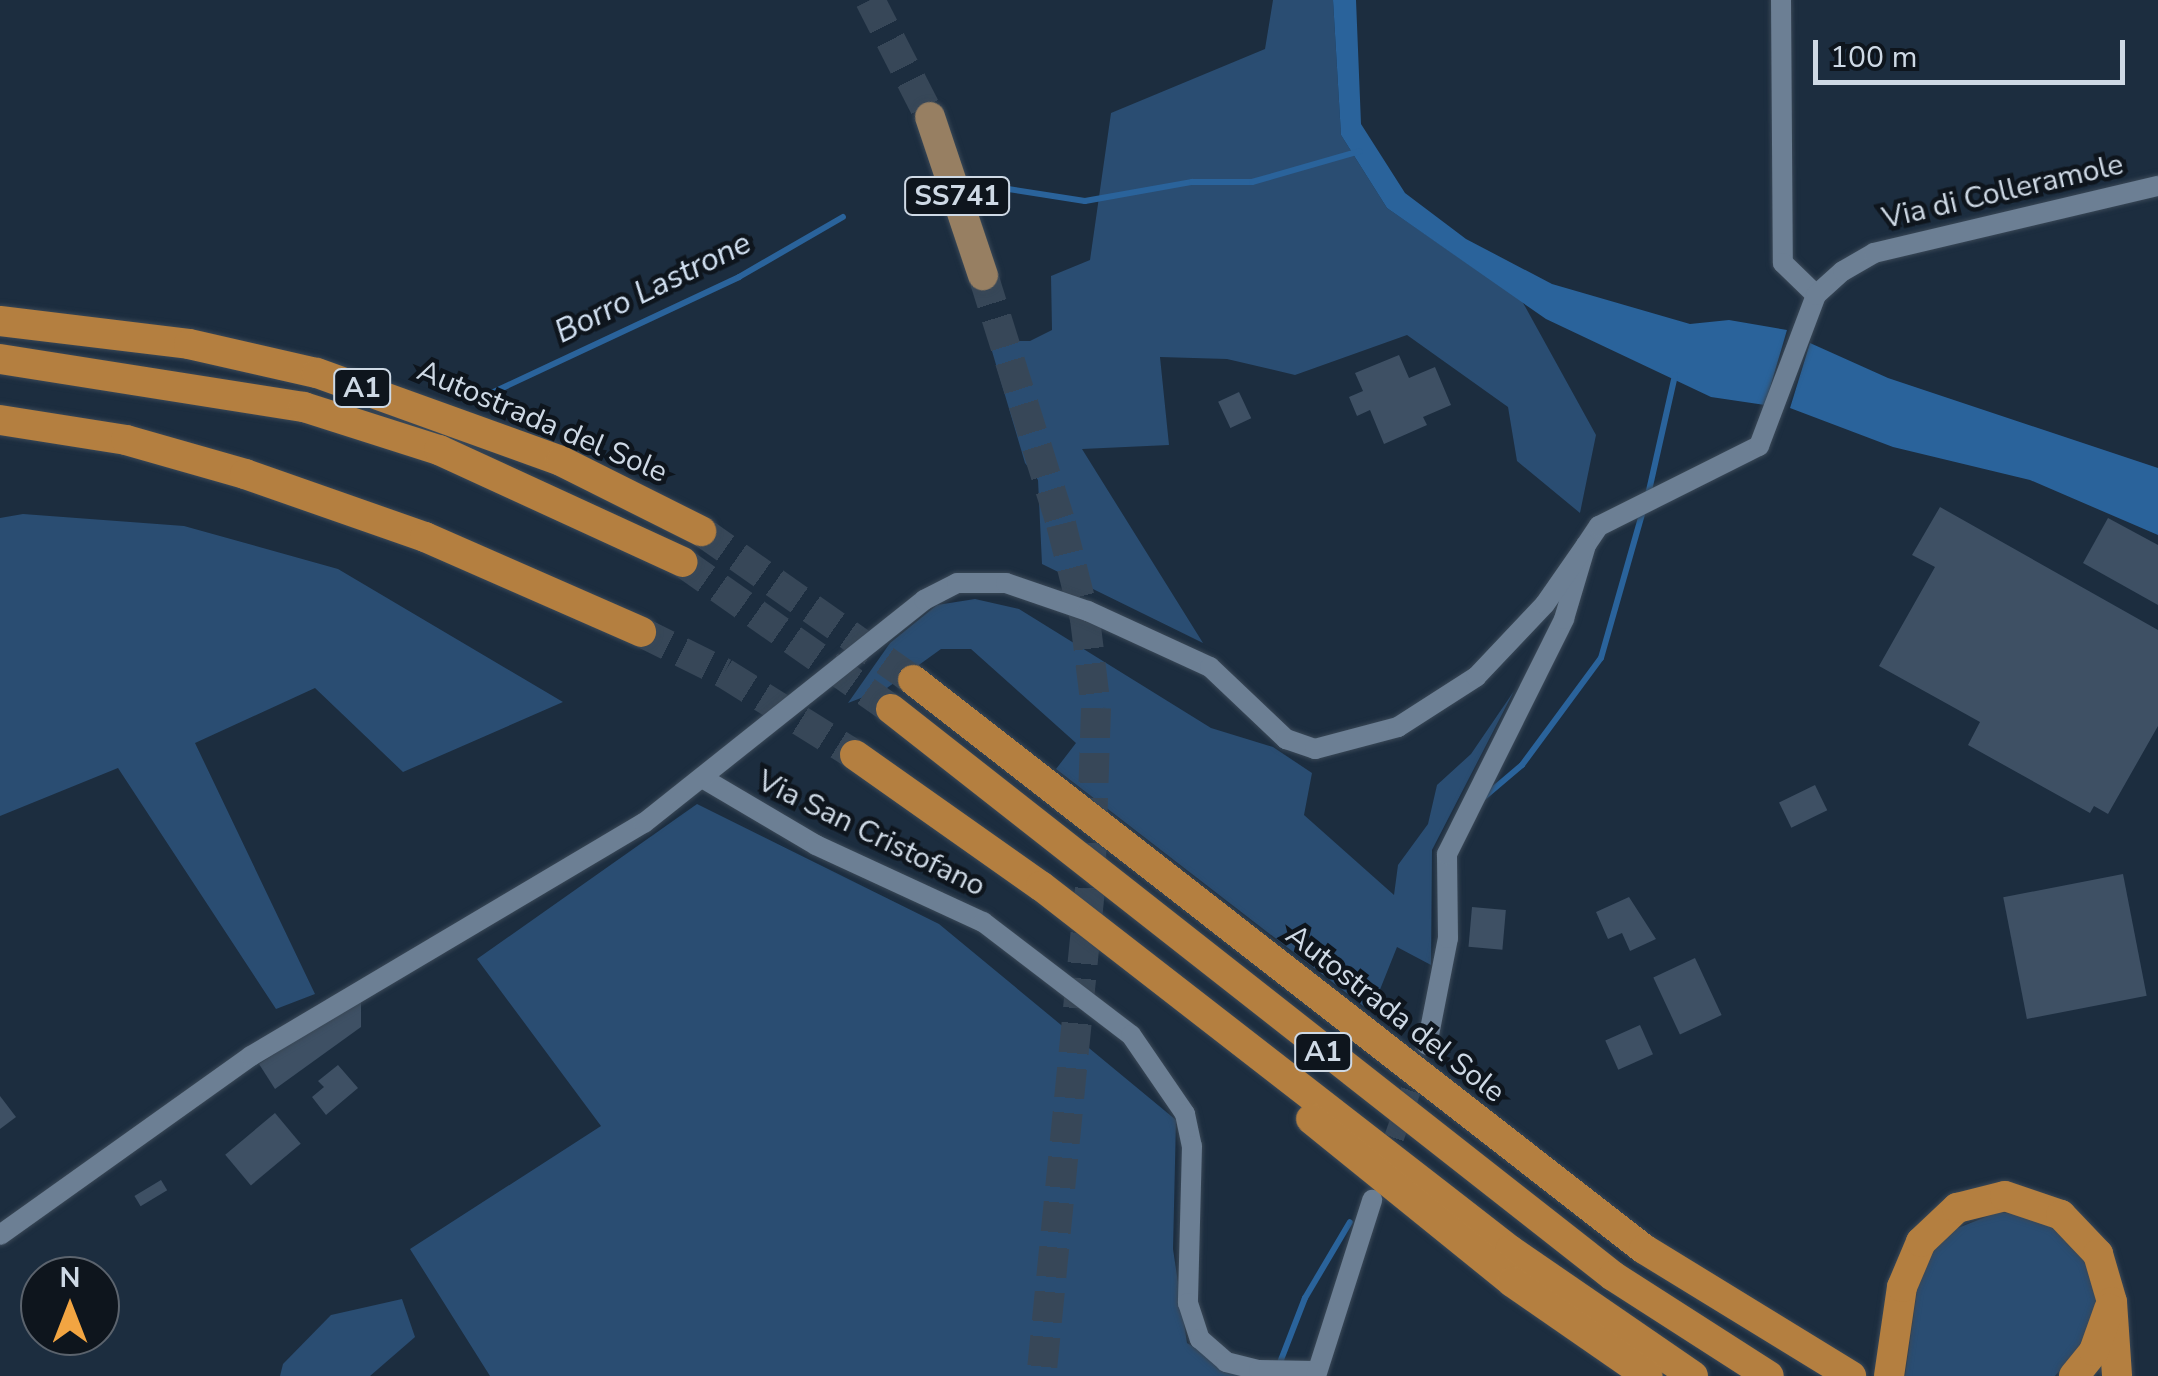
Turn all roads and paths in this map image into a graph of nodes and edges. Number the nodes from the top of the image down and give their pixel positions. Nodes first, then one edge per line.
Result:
1 (1781, 0) edge
2 (930, 118) tunnel mouth
3 (2158, 186) edge
4 (984, 274) tunnel mouth
5 (1816, 295) junction
6 (0, 321) edge
7 (0, 359) edge
8 (0, 420) edge
9 (700, 531) tunnel mouth
10 (1586, 545) junction
11 (682, 562) tunnel mouth
12 (641, 632) tunnel mouth
13 (914, 680) tunnel mouth
14 (891, 709) tunnel mouth
15 (856, 755) tunnel mouth
16 (704, 779) junction
17 (1214, 1020) junction
18 (1428, 1045) tunnel mouth
19 (1372, 1200) dead end
20 (0, 1235) edge
21 (2112, 1302) junction
22 (1316, 1374) edge
23 (1873, 1375) edge
24 (1648, 1376) edge
25 (1693, 1376) edge
26 (1769, 1376) edge
27 (2074, 1376) edge
28 (2116, 1376) edge

1 - 5 street
2 - 4 main road, SS741
3 - 5 street, Via di Colleramole
5 - 10 street, Via di Colleramole
6 - 9 highway, Autostrada del Sole / A1
7 - 11 highway, A1
8 - 12 highway
10 - 16 street
10 - 18 street
13 - 23 highway, Autostrada del Sole / A1
14 - 26 highway, A1
15 - 17 highway, A1
16 - 20 street
16 - 22 street, Via San Cristofano
17 - 24 highway
17 - 25 highway, A1
19 - 22 street
21 - 23 highway
21 - 27 highway
21 - 28 highway

